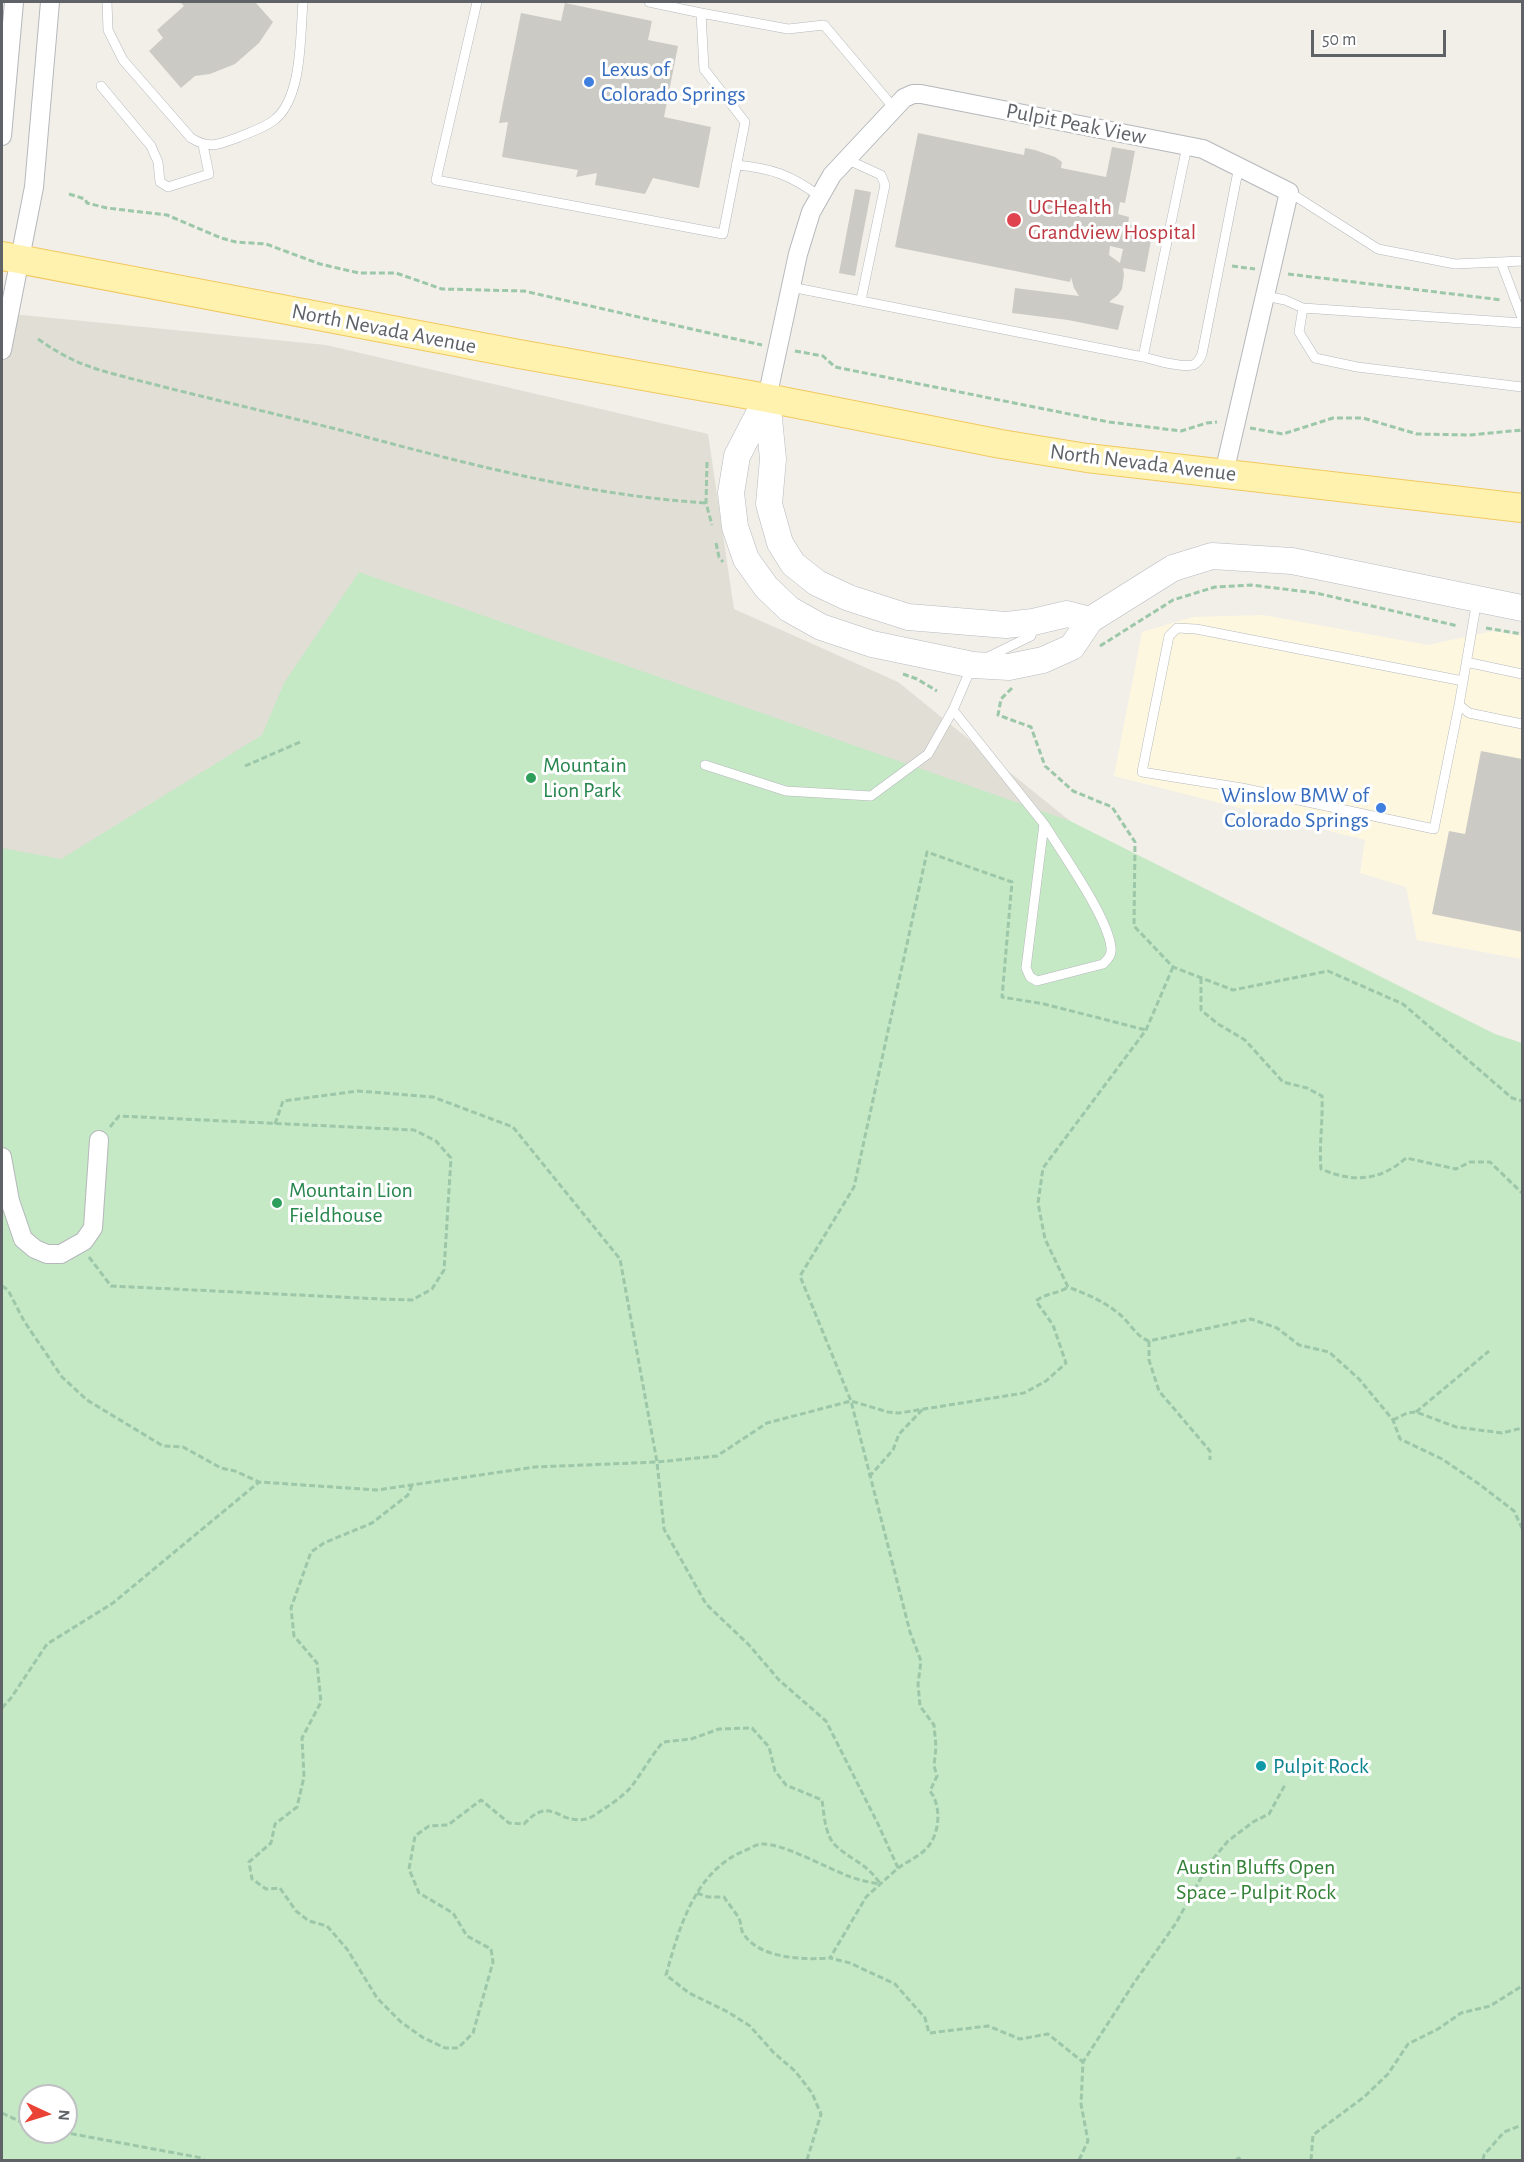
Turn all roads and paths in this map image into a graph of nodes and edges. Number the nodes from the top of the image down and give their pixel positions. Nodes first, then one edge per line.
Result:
1 (14, 2) edge
2 (50, 2) edge
3 (106, 2) edge
4 (303, 2) edge
5 (477, 2) edge
6 (649, 2) edge
7 (701, 14) junction
8 (101, 86) dead end
9 (894, 108) junction
10 (2, 136) edge
11 (202, 145) junction
12 (1187, 146) junction
13 (846, 159) junction
14 (736, 165) junction
15 (1239, 166) junction
16 (1289, 192) junction
17 (69, 194) dead end
18 (819, 196) junction
19 (11, 258) edge
20 (1522, 261) edge
21 (1501, 262) junction
22 (1220, 264) junction
23 (1260, 270) dead end
24 (1281, 273) dead end
25 (791, 288) junction
26 (1265, 296) junction
27 (861, 300) junction
28 (1504, 300) dead end
29 (1303, 309) junction
30 (1522, 318) edge
31 (1522, 323) edge
32 (38, 339) dead end
33 (735, 339) dead end
34 (2, 350) edge
35 (811, 354) dead end
36 (1143, 357) junction
37 (1522, 387) edge
38 (767, 398) junction
39 (1235, 425) junction
40 (1522, 430) edge
41 (1224, 473) junction
42 (706, 503) dead end
43 (1522, 508) edge
44 (1477, 598) junction
45 (1522, 608) edge
46 (1090, 620) junction
47 (1033, 622) junction
48 (1466, 662) junction
49 (973, 665) junction
50 (1522, 674) edge
51 (1463, 681) junction
52 (1459, 705) junction
53 (953, 710) junction
54 (998, 715) dead end
55 (1522, 724) edge
56 (300, 742) dead end
57 (705, 765) dead end
58 (245, 766) dead end
59 (1044, 824) junction
60 (927, 852) dead end
61 (1173, 967) junction
62 (1201, 978) junction
63 (1522, 1101) edge
64 (275, 1124) junction
65 (99, 1140) joint
66 (2, 1157) edge
67 (1522, 1193) edge
68 (84, 1241) junction
69 (2, 1286) edge
70 (1068, 1287) junction
71 (1149, 1341) junction
72 (1489, 1351) dead end
73 (851, 1401) junction
74 (923, 1409) junction
75 (1416, 1412) junction
76 (1393, 1420) junction
77 (1522, 1428) edge
78 (1210, 1460) dead end
79 (657, 1462) junction
80 (869, 1477) junction
81 (259, 1482) junction
82 (412, 1485) junction
83 (1522, 1527) edge
84 (2, 1708) edge
85 (1286, 1784) dead end
86 (898, 1868) junction
87 (881, 1885) junction
88 (697, 1893) junction
89 (830, 1958) junction
90 (1522, 1986) edge
91 (1083, 2062) junction
92 (2, 2113) edge
93 (18, 2120) edge
94 (1522, 2125) edge
95 (78, 2135) edge
96 (204, 2160) edge
97 (807, 2160) edge
98 (1079, 2160) edge
99 (1311, 2160) edge
100 (1483, 2160) edge

1 - 10 street
2 - 19 street
3 - 11 lane
4 - 11 lane
5 - 14 lane
6 - 7 lane
7 - 9 lane
7 - 14 lane
8 - 11 lane
9 - 12 street, Pulpit Peak View
9 - 13 street, Pulpit Peak View
12 - 15 street, Pulpit Peak View
12 - 36 lane
13 - 18 street, Pulpit Peak View
13 - 27 lane
14 - 18 lane
15 - 16 street, Pulpit Peak View
15 - 22 lane
16 - 21 lane
16 - 26 street
17 - 33 path
18 - 25 street, Pulpit Peak View
19 - 34 street
19 - 38 main road, North Nevada Avenue
20 - 21 lane
21 - 30 lane
22 - 23 path
22 - 36 lane
24 - 28 path
25 - 27 lane
25 - 38 street, Pulpit Peak View
26 - 29 lane
26 - 39 street
27 - 36 lane
29 - 31 lane
29 - 37 lane
32 - 42 path
35 - 39 path
38 - 41 main road, North Nevada Avenue
38 - 47 main road
38 - 49 main road
39 - 40 path
39 - 41 street
41 - 43 main road, North Nevada Avenue
44 - 45 main road
44 - 46 main road
44 - 48 lane
46 - 47 main road
46 - 49 main road
47 - 49 lane
48 - 50 lane
48 - 51 lane
49 - 53 lane
51 - 52 lane
51 - 52 lane
52 - 55 lane
53 - 57 lane
53 - 59 lane
54 - 61 path
56 - 58 path
59 - 59 lane
60 - 73 path
61 - 62 path
61 - 70 path
62 - 63 path
62 - 67 path
64 - 65 path
64 - 68 path
64 - 79 path
65 - 68 street
66 - 68 street
69 - 81 path
70 - 71 path
70 - 74 path
71 - 76 path
71 - 78 path
72 - 75 path
73 - 74 path
73 - 79 path
73 - 80 path
74 - 80 path
75 - 76 path
75 - 77 path
76 - 83 path
79 - 82 path
79 - 86 path
80 - 86 path
81 - 82 path
81 - 84 path
82 - 87 path
85 - 91 path
86 - 87 path
87 - 88 path
87 - 89 path
88 - 89 path
88 - 97 path
89 - 91 path
90 - 99 path
91 - 98 path
92 - 93 path
94 - 100 path
95 - 96 path

